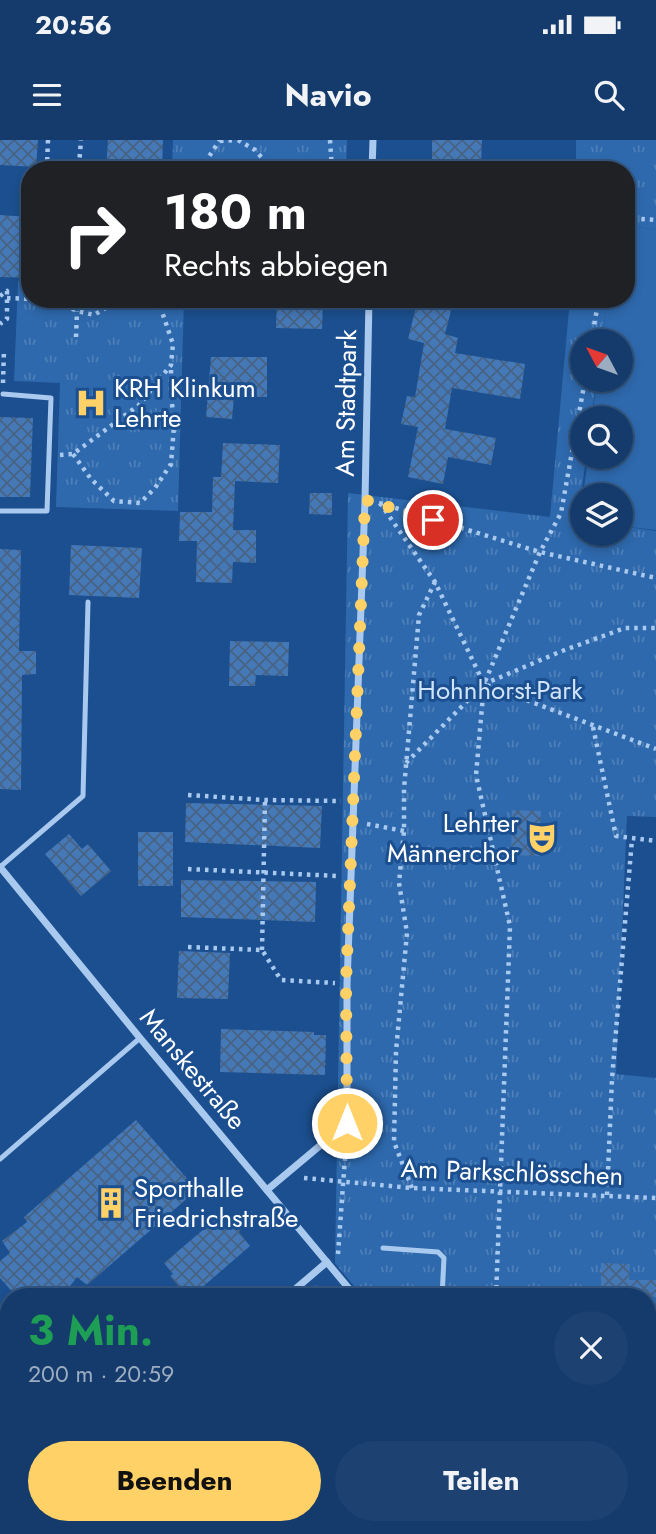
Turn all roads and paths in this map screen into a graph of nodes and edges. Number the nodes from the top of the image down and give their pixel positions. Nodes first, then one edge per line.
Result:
1 (48, 140) edge
2 (81, 140) edge
3 (238, 140) edge
4 (330, 140) edge
5 (373, 140) edge
6 (220, 141) edge
7 (47, 161) edge
8 (80, 161) edge
9 (206, 161) edge
10 (265, 161) edge
11 (331, 161) edge
12 (372, 161) edge
13 (656, 213) edge
14 (635, 218) edge
15 (655, 220) edge
16 (0, 296) edge
17 (7, 298) junction
18 (21, 299) edge
19 (70, 308) edge
20 (105, 308) edge
21 (161, 308) edge
22 (369, 308) edge
23 (596, 308) edge
24 (76, 311) junction
25 (0, 324) edge
26 (593, 329) edge
27 (76, 337) dead end
28 (5, 348) dead end
29 (171, 365) junction
30 (583, 392) edge
31 (3, 394) joint
32 (73, 454) junction
33 (49, 455) junction
34 (365, 500) junction
35 (380, 503) junction
36 (0, 511) edge
37 (540, 552) junction
38 (656, 578) edge
39 (435, 582) junction
40 (88, 602) dead end
41 (656, 628) edge
42 (484, 684) junction
43 (593, 726) junction
44 (656, 749) edge
45 (407, 762) junction
46 (188, 795) dead end
47 (265, 800) junction
48 (353, 801) junction
49 (352, 822) junction
50 (404, 831) junction
51 (632, 839) junction
52 (656, 841) edge
53 (0, 867) edge
54 (188, 869) dead end
55 (264, 874) junction
56 (351, 876) junction
57 (188, 947) dead end
58 (262, 950) junction
59 (346, 984) junction
60 (140, 1038) junction
61 (347, 1123) junction
62 (0, 1159) edge
63 (283, 1176) junction
64 (343, 1182) junction
65 (412, 1188) junction
66 (267, 1189) junction
67 (500, 1192) junction
68 (607, 1195) junction
69 (656, 1198) edge
70 (383, 1248) dead end
71 (327, 1262) junction
72 (335, 1272) junction
73 (297, 1288) edge
74 (348, 1288) edge
75 (442, 1288) edge
76 (496, 1288) edge

1 - 7 path
2 - 8 path
3 - 6 path
3 - 10 path
4 - 11 path
5 - 12 street
6 - 9 path
13 - 15 path
14 - 15 path
16 - 17 path
17 - 18 path
17 - 25 path
19 - 24 path
20 - 24 path
21 - 29 path
22 - 34 street, Am Stadtpark
23 - 26 path
24 - 27 path
28 - 31 path
29 - 32 path
29 - 32 path
30 - 37 path
31 - 33 lane
32 - 33 path
33 - 36 lane
34 - 35 path
34 - 48 street, Am Stadtpark
35 - 37 path
35 - 39 path
37 - 38 path
37 - 42 path
39 - 42 path
39 - 45 path
40 - 53 lane
41 - 42 path
42 - 43 path
42 - 45 path
42 - 67 path
43 - 44 path
43 - 51 path
45 - 50 path
46 - 47 path
47 - 48 path
47 - 55 path
48 - 49 street, Am Stadtpark
49 - 50 path
49 - 56 street, Am Stadtpark
50 - 65 path
51 - 52 path
51 - 68 path
53 - 60 street, Manskestraße
54 - 55 path
55 - 56 path
55 - 58 path
56 - 59 street, Am Stadtpark
57 - 58 path
58 - 59 path
59 - 61 street, Am Stadtpark
60 - 62 lane
60 - 66 street, Manskestraße
61 - 63 street
61 - 64 path
63 - 64 path, Am Parkschlösschen
63 - 66 street
64 - 65 path, Am Parkschlösschen
64 - 72 path
65 - 67 path, Am Parkschlösschen
66 - 71 street, Manskestraße
67 - 68 path, Am Parkschlösschen
67 - 76 path
68 - 69 path, Am Parkschlösschen
70 - 75 lane
71 - 72 street, Manskestraße
71 - 73 street
72 - 74 street, Manskestraße

